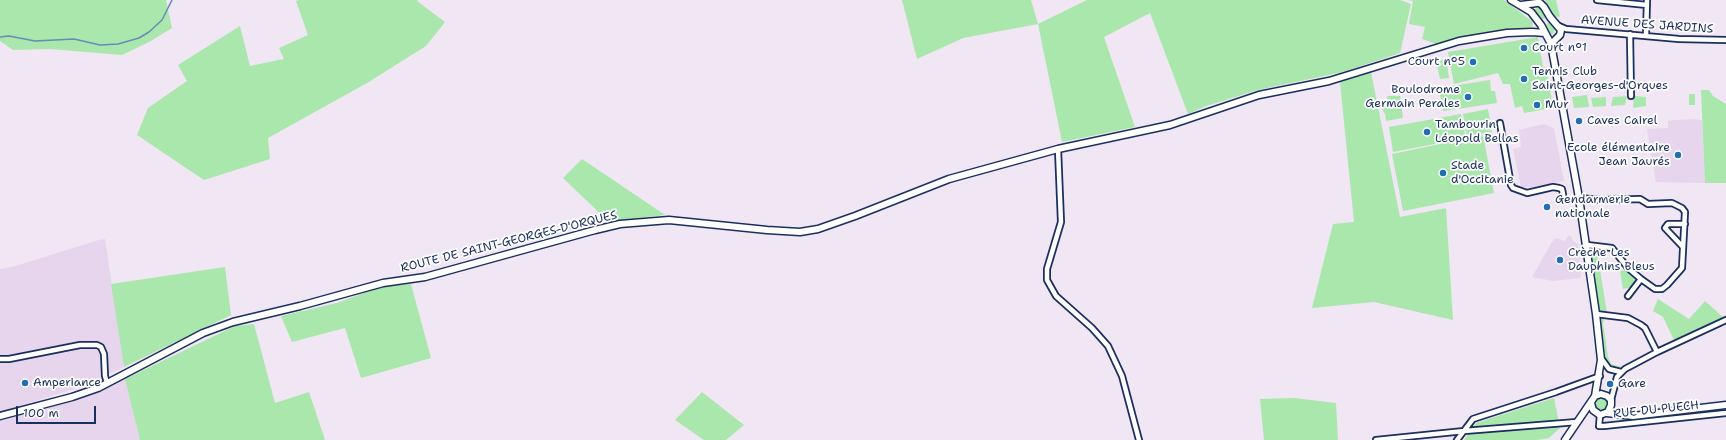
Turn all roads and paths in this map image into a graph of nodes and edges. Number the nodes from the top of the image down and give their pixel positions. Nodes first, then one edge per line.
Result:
1 (1511, 0) edge
2 (1597, 0) edge
3 (1538, 2) edge
4 (1647, 2) edge
5 (1521, 6) junction
6 (1531, 12) junction
7 (1541, 25) junction
8 (1562, 29) junction
9 (1532, 32) junction
10 (1630, 34) junction
11 (1646, 36) junction
12 (1550, 39) junction
13 (1726, 40) edge
14 (1631, 96) dead end
15 (1500, 123) dead end
16 (1058, 149) junction
17 (1580, 198) junction
18 (1564, 200) dead end
19 (1685, 224) junction
20 (1587, 245) junction
21 (1684, 247) junction
22 (1641, 279) junction
23 (1628, 296) dead end
24 (1596, 314) junction
25 (1726, 320) edge
26 (1657, 352) junction
27 (1601, 358) junction
28 (0, 359) edge
29 (1621, 372) junction
30 (1599, 378) junction
31 (107, 383) junction
32 (1605, 398) junction
33 (1591, 403) junction
34 (1726, 405) edge
35 (1607, 413) junction
36 (1726, 413) edge
37 (1598, 414) junction
38 (1618, 414) junction
39 (0, 416) edge
40 (1579, 420) junction
41 (1464, 431) junction
42 (1139, 440) edge
43 (1376, 440) edge
44 (1457, 440) edge
45 (1565, 440) edge

1 - 5 street
2 - 4 street
3 - 5 street
3 - 6 street
3 - 8 street
4 - 11 street
5 - 6 street
6 - 7 street
7 - 9 street
7 - 12 street
8 - 10 street, AVENUE DES JARDINS
8 - 12 street
9 - 12 street, ROUTE DE SAINT-GEORGES-D'ORQUES
9 - 16 street, ROUTE DE SAINT-GEORGES-D'ORQUES
10 - 11 street, AVENUE DES JARDINS
10 - 14 street
11 - 13 street, AVENUE DES JARDINS
12 - 17 street
15 - 18 street
16 - 31 street, ROUTE DE SAINT-GEORGES-D'ORQUES
16 - 42 street
17 - 19 street
17 - 20 street
19 - 21 street
19 - 21 street
20 - 22 street
20 - 24 street
21 - 22 street
22 - 23 street
24 - 26 street
24 - 27 street
25 - 26 street
26 - 29 street
27 - 29 street
27 - 30 street
28 - 31 street
29 - 32 street
30 - 32 street
30 - 41 street
31 - 39 street, ROUTE DE SAINT-GEORGES-D'ORQUES
32 - 33 street
32 - 35 street
32 - 38 street
33 - 37 street
33 - 40 street
34 - 38 street
35 - 37 street
35 - 38 street
36 - 37 street, RUE DU PUECH
37 - 40 street
40 - 41 street
40 - 45 street
41 - 43 street
41 - 44 street

